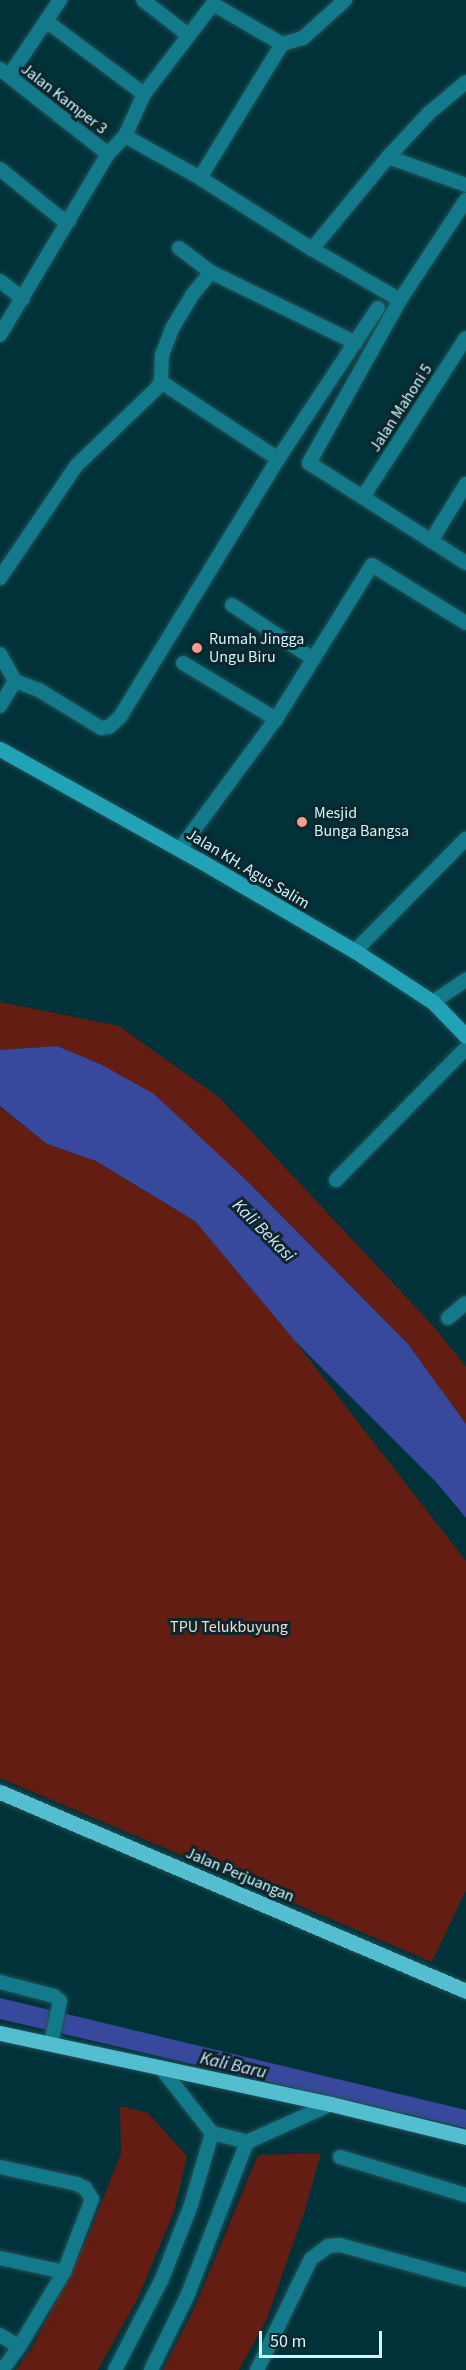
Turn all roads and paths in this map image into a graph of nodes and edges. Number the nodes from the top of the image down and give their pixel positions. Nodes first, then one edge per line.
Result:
1 (60, 0) edge
2 (143, 0) edge
3 (345, 0) edge
4 (46, 21) junction
5 (188, 35) junction
6 (282, 44) junction
7 (4, 72) edge
8 (466, 82) edge
9 (144, 94) junction
10 (125, 136) junction
11 (108, 154) junction
12 (388, 157) junction
13 (0, 169) edge
14 (200, 178) junction
15 (466, 185) edge
16 (466, 200) edge
17 (69, 221) junction
18 (179, 248) dead end
19 (312, 249) junction
20 (211, 272) junction
21 (0, 281) edge
22 (23, 299) junction
23 (400, 300) junction
24 (378, 308) dead end
25 (0, 335) edge
26 (466, 338) edge
27 (356, 343) junction
28 (161, 382) junction
29 (278, 459) junction
30 (466, 484) edge
31 (363, 497) junction
32 (431, 541) junction
33 (466, 563) edge
34 (0, 578) edge
35 (232, 605) dead end
36 (466, 623) edge
37 (0, 654) edge
38 (312, 658) junction
39 (183, 663) dead end
40 (15, 681) junction
41 (0, 706) edge
42 (276, 720) junction
43 (0, 749) edge
44 (466, 839) edge
45 (180, 849) junction
46 (355, 951) junction
47 (466, 980) edge
48 (434, 1002) junction
49 (466, 1036) edge
50 (466, 1048) edge
51 (336, 1180) dead end
52 (466, 1303) edge
53 (448, 1318) dead end
54 (0, 1792) edge
55 (0, 1982) edge
56 (466, 1991) edge
57 (0, 2033) edge
58 (52, 2040) junction
59 (161, 2068) junction
60 (331, 2104) junction
61 (212, 2133) junction
62 (466, 2137) edge
63 (247, 2142) junction
64 (340, 2157) dead end
65 (0, 2167) edge
66 (466, 2196) edge
67 (0, 2258) edge
68 (64, 2272) junction
69 (466, 2280) edge
70 (0, 2335) edge
71 (19, 2347) junction
72 (2, 2370) edge
73 (115, 2370) edge
74 (151, 2370) edge
75 (256, 2370) edge

1 - 4 street
2 - 5 street
3 - 6 street
4 - 7 street
4 - 9 street
5 - 6 street
5 - 9 street
6 - 14 street
7 - 11 street, Jalan Kamper 3
8 - 12 street
9 - 10 street
10 - 11 street
10 - 14 street
11 - 17 street
12 - 15 street
12 - 19 street
13 - 17 street
14 - 19 street
16 - 23 street
17 - 22 street
18 - 20 street
19 - 23 street
20 - 27 street
20 - 28 street
21 - 22 street
22 - 25 street
23 - 31 street
24 - 27 street
26 - 31 street, Jalan Mahoni 5
27 - 29 street
28 - 29 street
28 - 34 street
29 - 40 street
30 - 32 street
31 - 32 street
32 - 33 street
35 - 38 street
36 - 38 street
37 - 40 street
38 - 42 street
39 - 42 street
40 - 41 street
42 - 45 street
43 - 45 street, Jalan KH. Agus Salim
44 - 46 street
45 - 46 street, Jalan KH. Agus Salim
46 - 48 street, Jalan KH. Agus Salim
47 - 48 street
48 - 49 street, Jalan KH. Agus Salim
50 - 51 street
52 - 53 street
54 - 56 main road, Jalan Perjuangan
55 - 58 street
57 - 58 main road
58 - 59 main road
59 - 60 main road
59 - 61 street
60 - 62 main road
60 - 63 street
61 - 63 street
61 - 73 street
63 - 74 street
64 - 66 street
65 - 68 street
67 - 68 street
68 - 71 street
69 - 75 street
70 - 71 street
71 - 72 street

